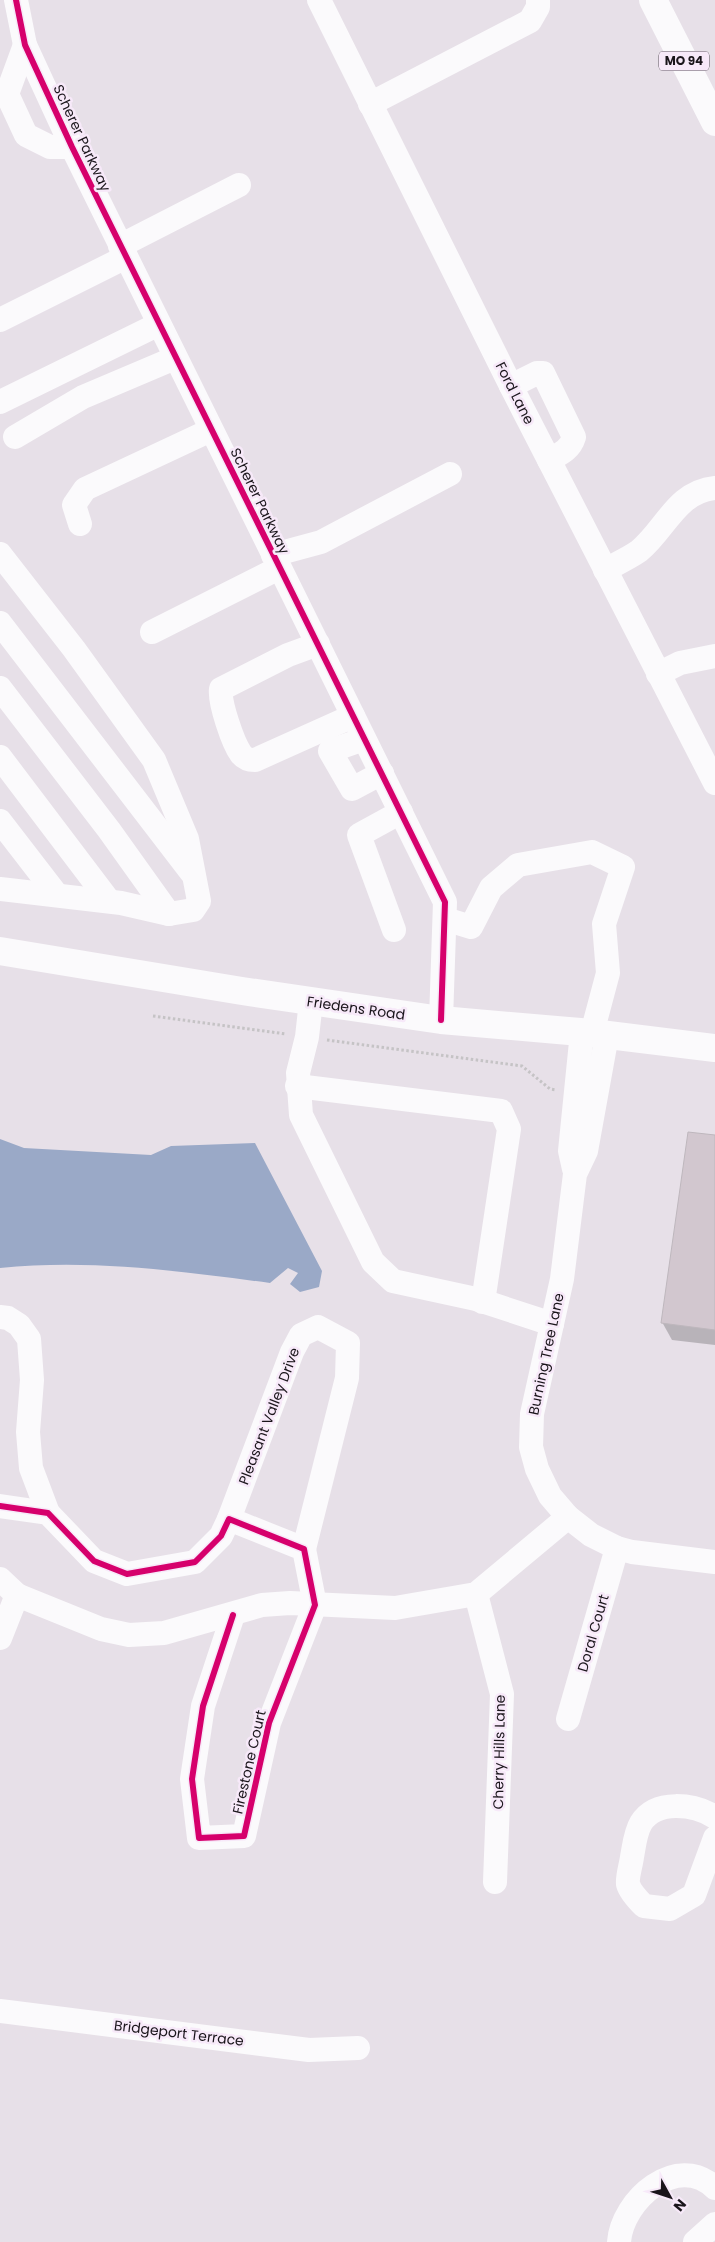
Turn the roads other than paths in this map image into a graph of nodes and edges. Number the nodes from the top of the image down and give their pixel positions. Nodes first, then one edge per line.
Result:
1 (16, 0) edge
2 (319, 0) edge
3 (538, 0) edge
4 (652, 0) edge
5 (25, 45) junction
6 (370, 104) junction
7 (715, 122) edge
8 (72, 147) junction
9 (239, 184) dead end
10 (123, 252) junction
11 (0, 320) edge
12 (159, 324) junction
13 (175, 358) junction
14 (511, 386) junction
15 (0, 402) edge
16 (211, 430) junction
17 (15, 437) dead end
18 (549, 460) junction
19 (450, 474) dead end
20 (715, 488) edge
21 (80, 524) dead end
22 (0, 554) edge
23 (276, 562) junction
24 (605, 570) junction
25 (0, 624) edge
26 (152, 632) dead end
27 (318, 644) junction
28 (715, 656) edge
29 (658, 674) junction
30 (0, 688) edge
31 (353, 716) junction
32 (364, 739) junction
33 (0, 757) edge
34 (382, 773) junction
35 (715, 783) edge
36 (401, 812) junction
37 (0, 821) edge
38 (194, 875) junction
39 (0, 889) edge
40 (57, 895) junction
41 (109, 901) junction
42 (170, 914) junction
43 (445, 919) junction
44 (394, 930) dead end
45 (0, 951) edge
46 (312, 1001) junction
47 (441, 1020) junction
48 (594, 1033) junction
49 (715, 1048) edge
50 (297, 1086) junction
51 (484, 1302) junction
52 (0, 1317) edge
53 (552, 1324) junction
54 (0, 1506) edge
55 (48, 1513) junction
56 (568, 1517) junction
57 (229, 1519) junction
58 (617, 1548) junction
59 (304, 1549) junction
60 (715, 1562) edge
61 (0, 1579) edge
62 (476, 1594) junction
63 (18, 1595) junction
64 (316, 1606) junction
65 (232, 1615) junction
66 (0, 1638) edge
67 (568, 1719) dead end
68 (715, 1817) edge
69 (715, 1838) edge
70 (495, 1882) dead end
71 (0, 2010) edge
72 (358, 2048) dead end
73 (715, 2188) edge
74 (715, 2224) edge
75 (619, 2242) edge
76 (695, 2242) edge

1 - 5 street, Scherer Parkway
2 - 6 street, Ford Lane
3 - 6 street
4 - 7 main road, MO 94
5 - 8 street, Scherer Parkway
5 - 8 street
6 - 14 street, Ford Lane
8 - 10 street, Scherer Parkway
9 - 10 street
10 - 11 street
10 - 12 street, Scherer Parkway
12 - 13 street, Scherer Parkway
12 - 15 street
13 - 16 street, Scherer Parkway
13 - 17 street
14 - 18 street, Ford Lane
14 - 18 street
16 - 21 street
16 - 23 street, Scherer Parkway
18 - 24 street, Ford Lane
19 - 23 street
20 - 24 street
22 - 38 street
23 - 26 street
23 - 27 street, Scherer Parkway
24 - 29 street, Ford Lane
25 - 38 street
27 - 31 street, Scherer Parkway
27 - 31 street
28 - 29 street
29 - 35 street, Ford Lane
30 - 42 street
31 - 32 street, Scherer Parkway
32 - 34 street, Scherer Parkway
32 - 34 street
33 - 41 street
34 - 36 street, Scherer Parkway
36 - 43 street, Scherer Parkway
36 - 44 street
37 - 40 street
38 - 42 street
39 - 40 street
40 - 41 street
41 - 42 street
43 - 47 street, Scherer Parkway
43 - 48 street, Burning Tree Lane
45 - 46 main road, Friedens Road
46 - 47 main road, Friedens Road
46 - 50 street
47 - 48 main road, Friedens Road
48 - 49 main road, Friedens Road
48 - 53 street, Burning Tree Lane
50 - 51 street
50 - 51 street
51 - 53 street
52 - 55 street, Pleasant Valley Drive
53 - 56 street, Burning Tree Lane
54 - 55 street
55 - 57 street, Pleasant Valley Drive
56 - 58 street, Burning Tree Lane
56 - 62 street
57 - 59 street
57 - 59 street, Pleasant Valley Drive
58 - 60 street, Burning Tree Lane
58 - 67 street, Doral Court
59 - 64 street, Pleasant Valley Drive
61 - 63 street
62 - 64 street
62 - 70 street, Cherry Hills Lane
63 - 65 street
63 - 66 street
64 - 65 street
64 - 65 street, Firestone Court
68 - 69 street
71 - 72 street, Bridgeport Terrace
73 - 75 street
74 - 76 street

